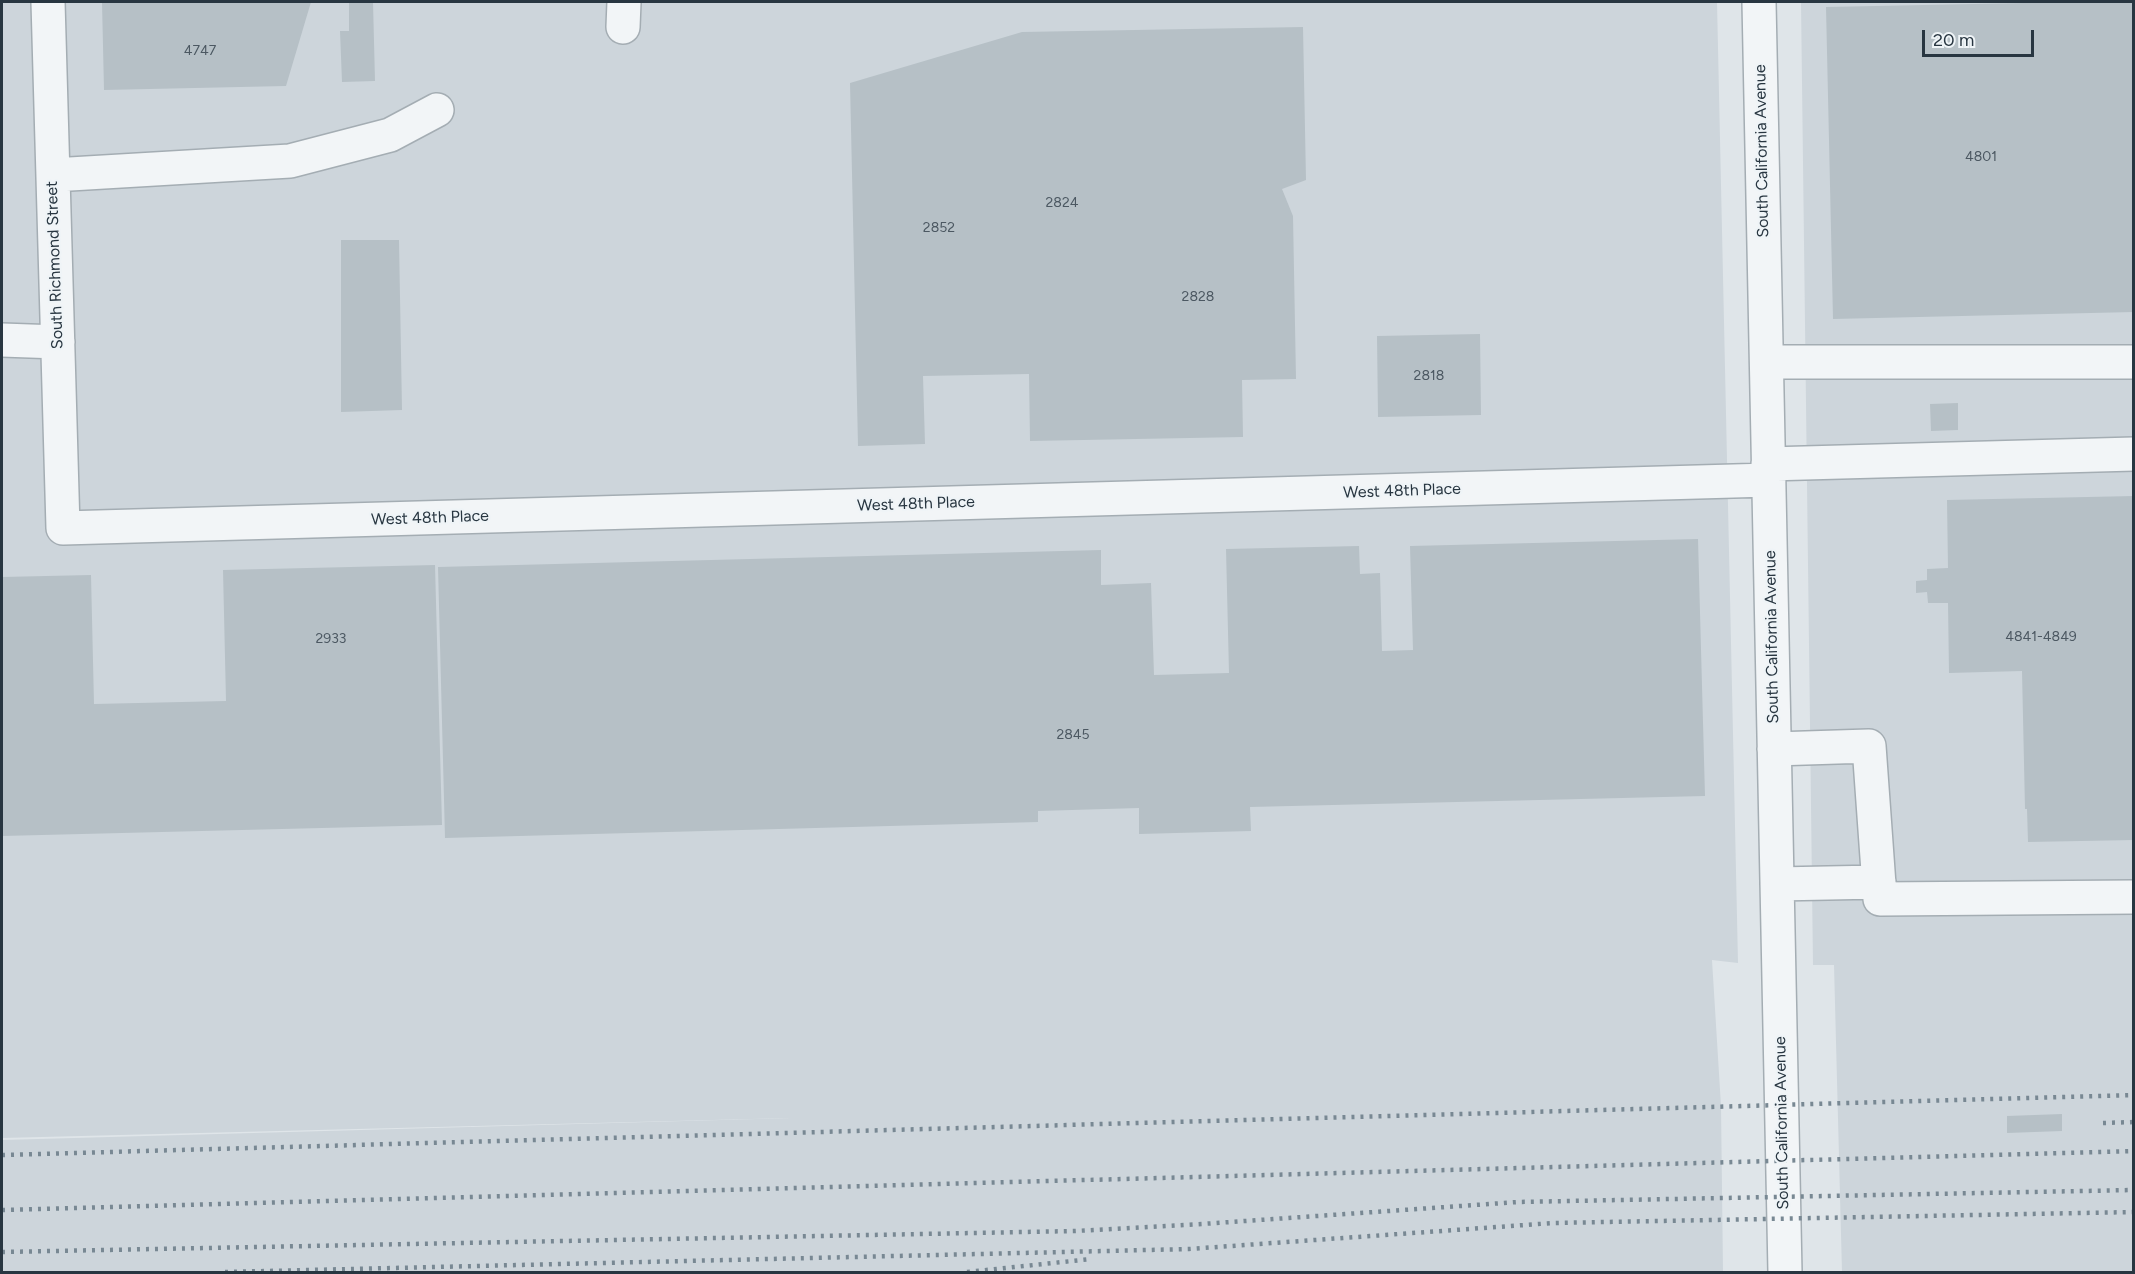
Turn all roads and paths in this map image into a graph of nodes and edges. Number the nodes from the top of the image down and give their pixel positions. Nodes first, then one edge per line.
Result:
1 (48, 2) edge
2 (1759, 2) edge
3 (437, 110) dead end
4 (53, 175) junction
5 (2, 340) edge
6 (58, 342) junction
7 (1767, 362) junction
8 (2133, 362) edge
9 (2133, 454) edge
10 (1769, 472) junction
11 (63, 528) joint
12 (1774, 749) junction
13 (1879, 882) junction
14 (1777, 884) junction
15 (2133, 897) edge
16 (1785, 1272) edge

1 - 4 street, South Richmond Street
2 - 7 street, South California Avenue
3 - 4 street
4 - 6 street, South Richmond Street
5 - 6 street
6 - 11 street, South Richmond Street
7 - 8 street
7 - 10 street, South California Avenue
9 - 10 street, West 48th Place
10 - 11 street, West 48th Place
10 - 12 street, South California Avenue
12 - 13 street
12 - 14 street, South California Avenue
13 - 14 street
13 - 15 street
14 - 16 street, South California Avenue

